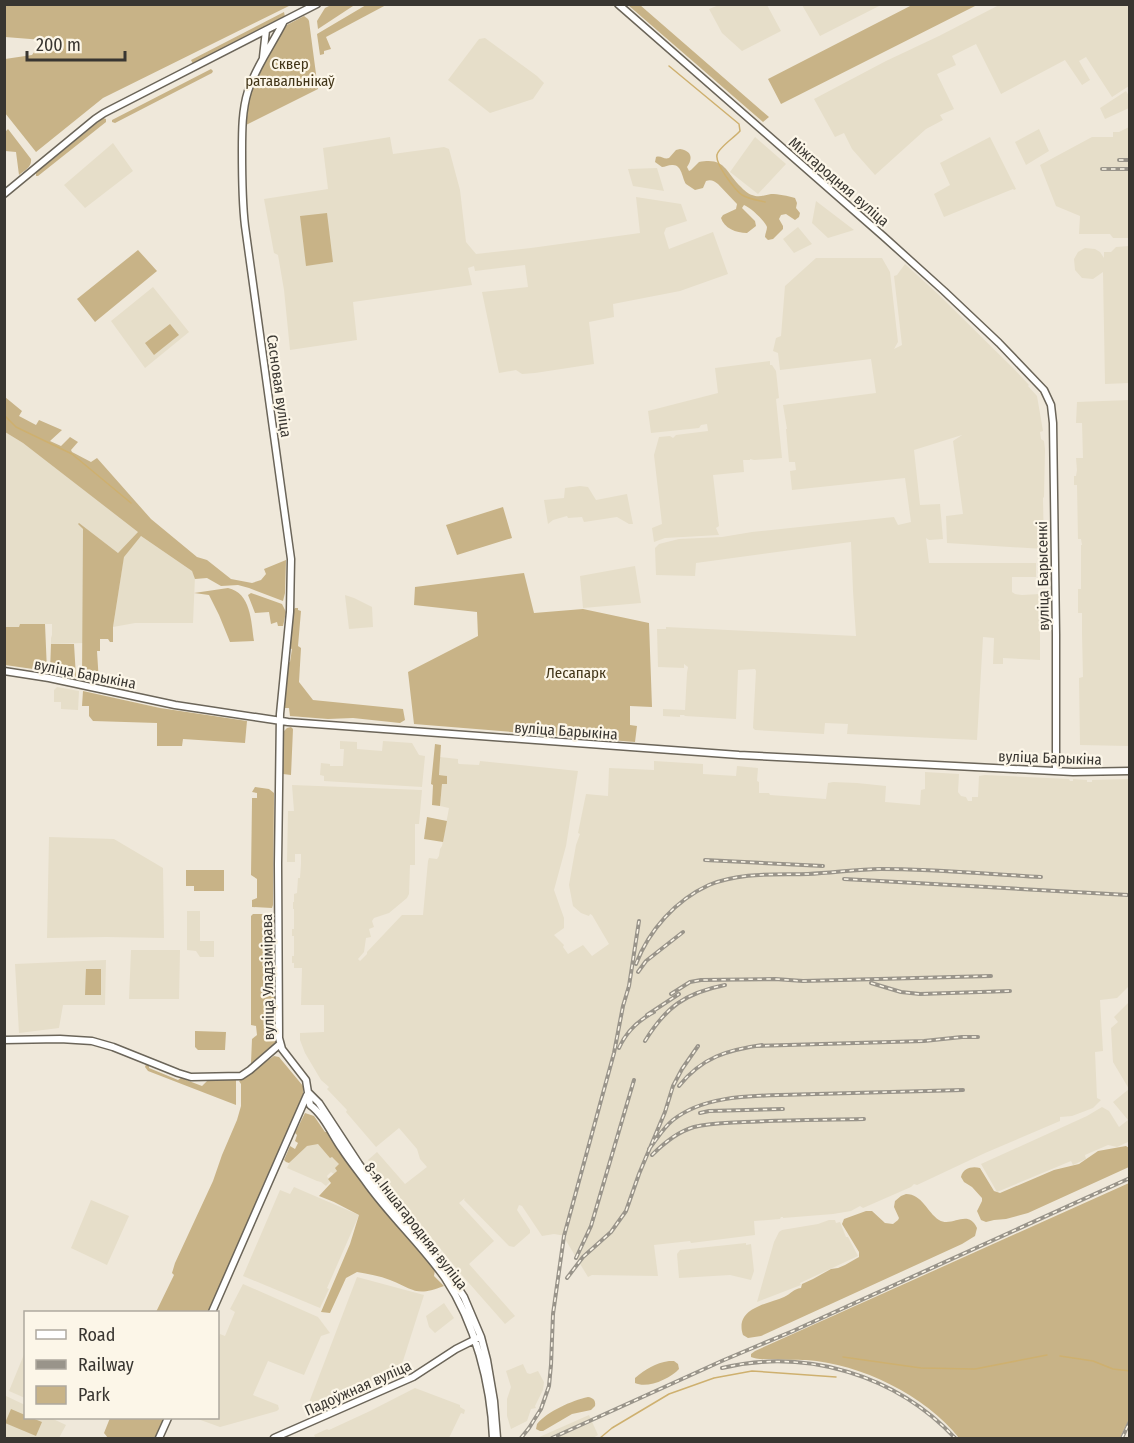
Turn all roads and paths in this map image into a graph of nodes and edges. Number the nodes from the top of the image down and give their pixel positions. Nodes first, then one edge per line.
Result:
1 (317, 4) edge
2 (618, 4) edge
3 (284, 21) junction
4 (266, 30) junction
5 (249, 39) junction
6 (267, 47) junction
7 (4, 194) edge
8 (1039, 383) joint
9 (4, 671) edge
10 (280, 721) junction
11 (1056, 771) junction
12 (1130, 771) edge
13 (4, 1040) edge
14 (280, 1044) junction
15 (308, 1092) junction
16 (301, 1108) junction
17 (314, 1108) junction
18 (212, 1311) edge
19 (478, 1338) junction
20 (168, 1419) edge
21 (159, 1438) edge
22 (274, 1438) edge
23 (495, 1438) edge

1 - 3 main road
2 - 8 main road, Міжгародняя вуліца
3 - 4 main road
3 - 6 main road, Сасновая вуліца
4 - 5 main road
4 - 6 main road
5 - 6 main road
5 - 7 main road
6 - 10 main road, Сасновая вуліца
8 - 11 main road, вуліца Барысенкі
9 - 10 main road, вуліца Барыкіна
10 - 11 main road, вуліца Барыкіна
10 - 14 main road, вуліца Уладзімірава
11 - 12 main road, вуліца Барыкіна
13 - 14 main road
14 - 15 main road, вуліца Уладзімірава
15 - 16 main road
15 - 17 main road, 8-я Іншагародняя вуліца
15 - 19 main road, 8-я Іншагародняя вуліца
16 - 17 main road
16 - 18 main road
17 - 19 main road, 8-я Іншагародняя вуліца
19 - 22 main road, Падоўжная вуліца
19 - 23 main road, 8-я Іншагародняя вуліца
20 - 21 main road

